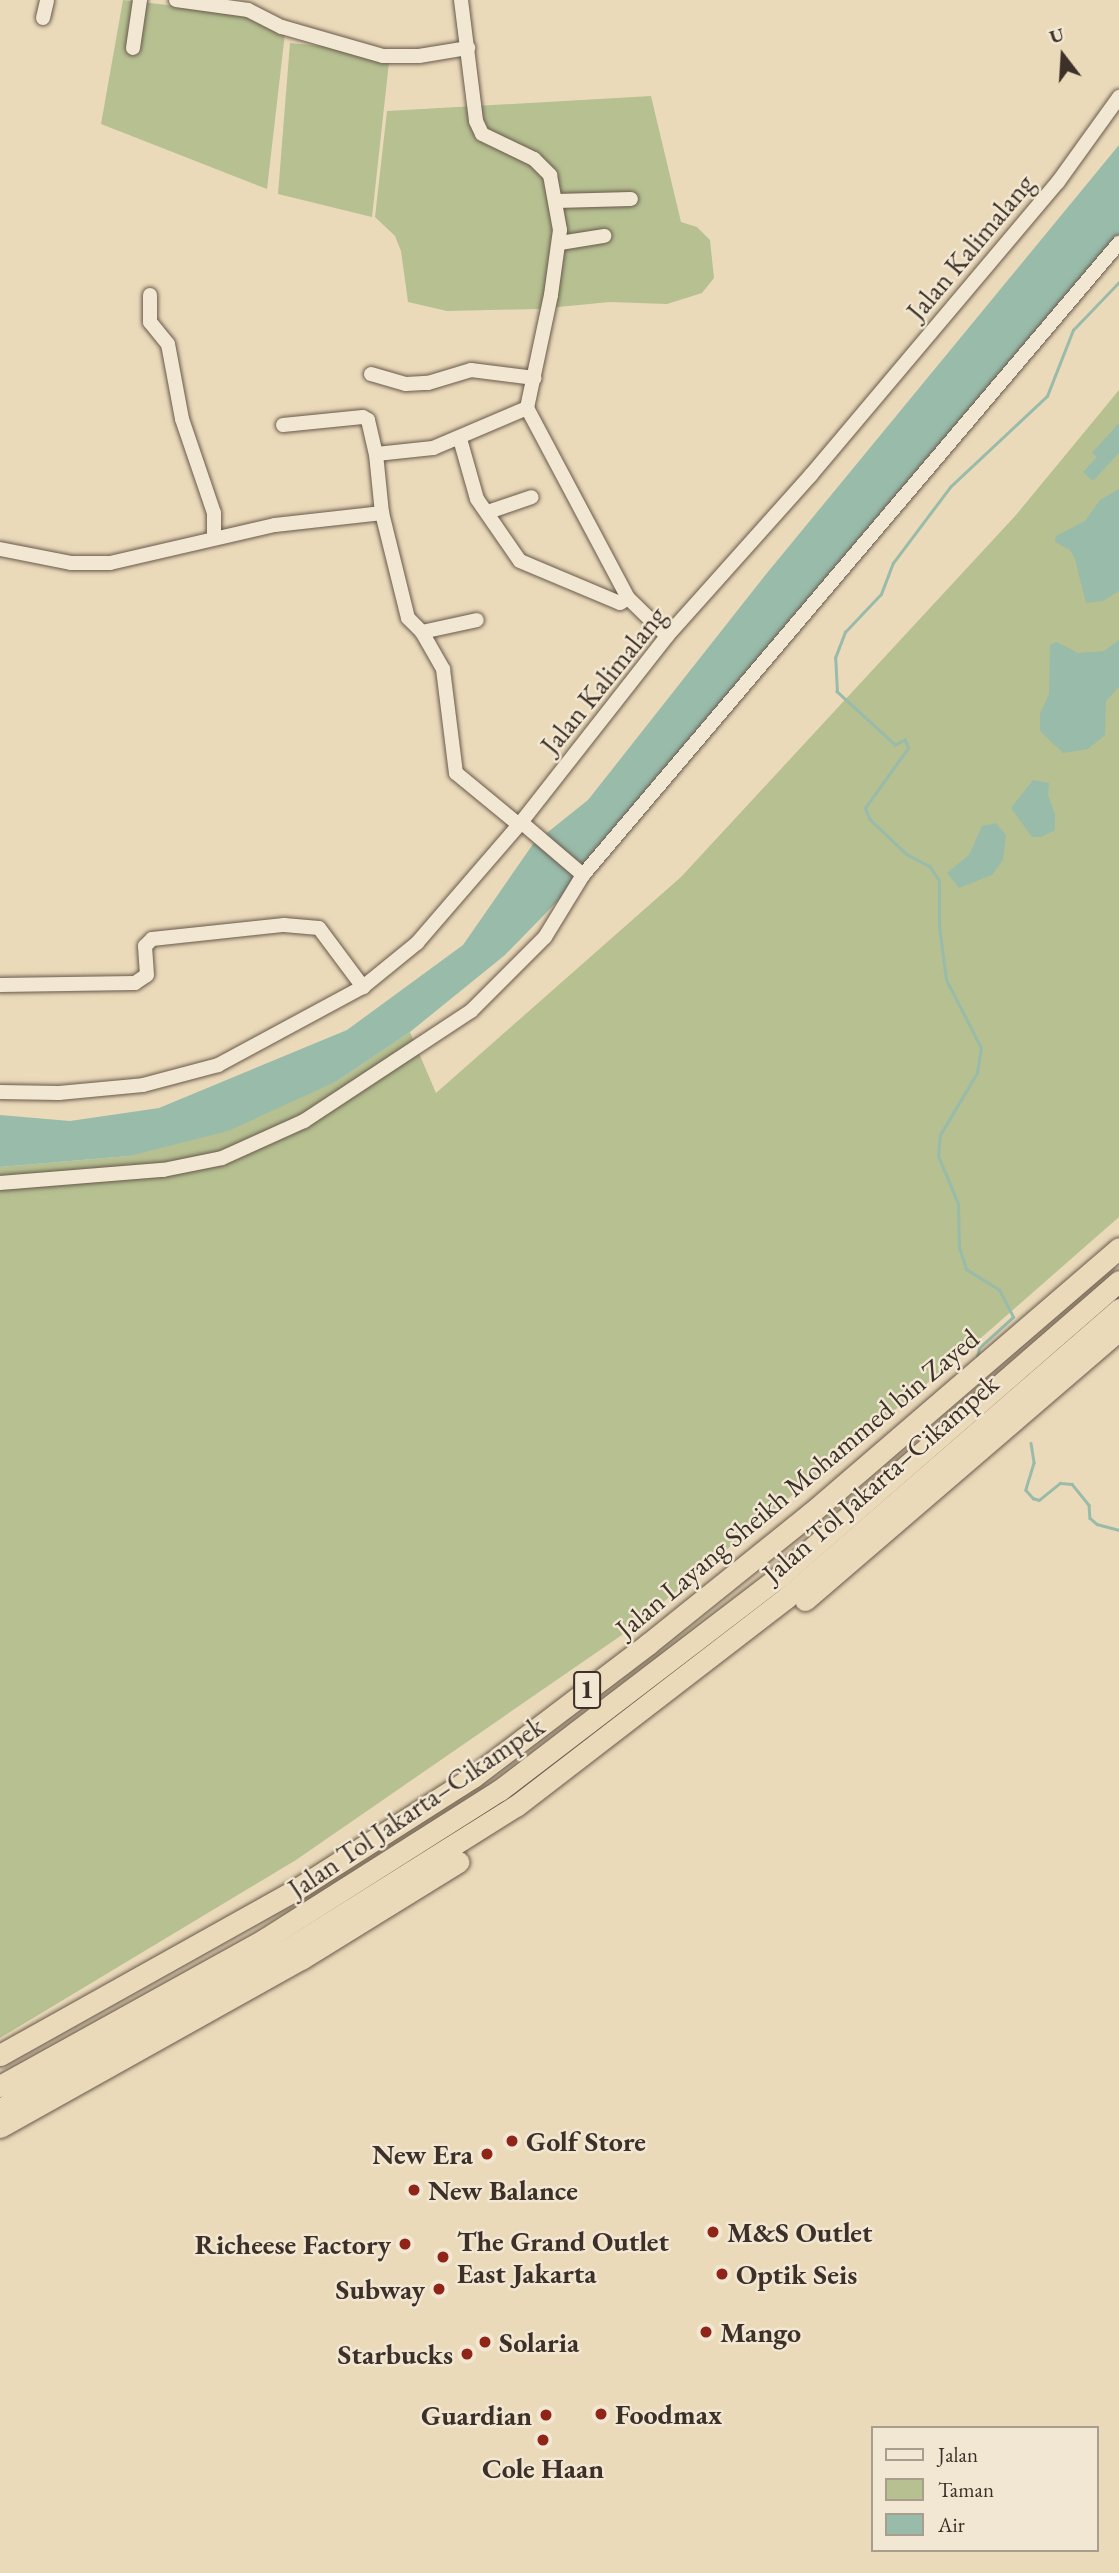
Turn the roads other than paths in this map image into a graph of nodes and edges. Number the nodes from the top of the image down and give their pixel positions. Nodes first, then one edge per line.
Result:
1 (47, 0) edge
2 (140, 0) edge
3 (176, 0) edge
4 (461, 0) edge
5 (43, 18) dead end
6 (133, 48) dead end
7 (468, 48) junction
8 (1119, 97) edge
9 (631, 199) dead end
10 (556, 201) junction
11 (604, 236) dead end
12 (560, 243) junction
13 (1119, 243) edge
14 (150, 296) dead end
15 (371, 374) dead end
16 (534, 378) junction
17 (527, 408) junction
18 (283, 425) dead end
19 (460, 439) junction
20 (376, 454) junction
21 (532, 497) dead end
22 (488, 512) junction
23 (382, 513) junction
24 (214, 538) junction
25 (0, 549) edge
26 (628, 598) junction
27 (477, 620) dead end
28 (422, 632) junction
29 (667, 636) junction
30 (523, 825) junction
31 (579, 872) junction
32 (0, 985) edge
33 (363, 987) junction
34 (0, 1092) edge
35 (0, 1183) edge
36 (1119, 1248) edge
37 (1119, 1281) edge
38 (1119, 1309) edge
39 (1119, 1330) edge
40 (0, 2055) edge
41 (0, 2085) edge
42 (0, 2109) edge
43 (0, 2127) edge

1 - 5 street
2 - 6 street
3 - 7 street
4 - 7 street
7 - 10 street
8 - 29 street, Jalan Kalimalang
9 - 10 street
10 - 12 street
11 - 12 street
12 - 16 street
13 - 31 street
14 - 24 street
15 - 16 street
16 - 17 street
17 - 19 street
17 - 26 street
18 - 20 street
19 - 20 street
19 - 22 street
20 - 23 street
21 - 22 street
22 - 26 street
23 - 24 street
23 - 28 street
24 - 25 street
26 - 29 street
27 - 28 street
28 - 30 street
29 - 30 street, Jalan Kalimalang
30 - 31 street
30 - 33 street, Jalan Kalimalang
31 - 35 street
32 - 33 street
33 - 34 street, Jalan Kalimalang
36 - 40 highway, Jalan Layang Sheikh Mohammed bin Zayed / 1
37 - 41 highway, Jalan Tol Jakarta–Cikampek / 1
38 - 42 highway, Jalan Tol Jakarta–Cikampek / 1
39 - 43 highway, 1

